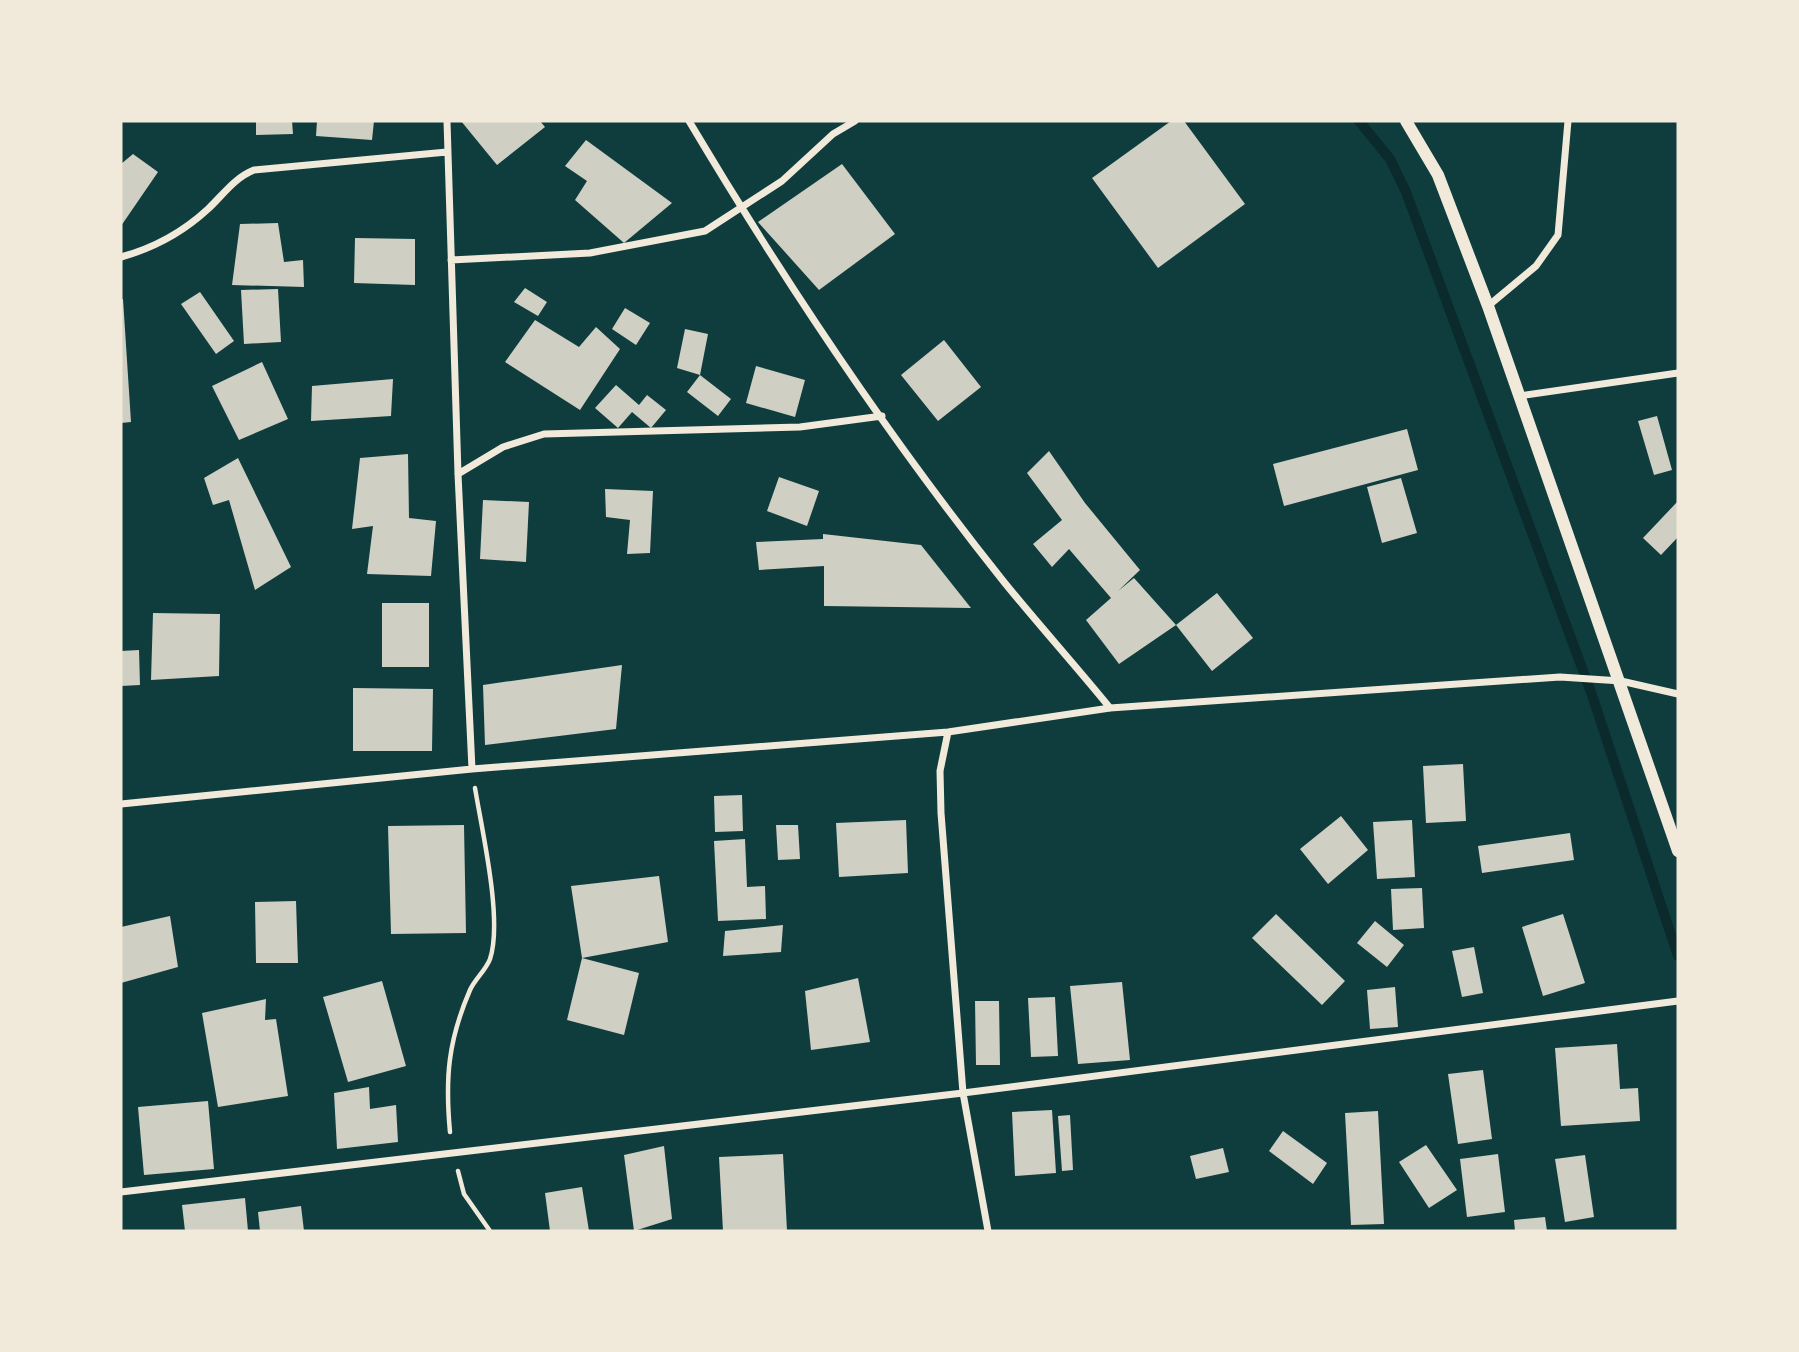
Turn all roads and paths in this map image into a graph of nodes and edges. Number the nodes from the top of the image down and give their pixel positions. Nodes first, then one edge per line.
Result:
1 (447, 121) edge
2 (689, 121) edge
3 (855, 121) edge
4 (1406, 121) edge
5 (1568, 121) edge
6 (447, 152) junction
7 (742, 210) junction
8 (121, 257) edge
9 (451, 260) junction
10 (1488, 306) junction
11 (1678, 373) edge
12 (1519, 396) junction
13 (882, 416) junction
14 (458, 474) junction
15 (1620, 681) junction
16 (1678, 694) edge
17 (1110, 708) junction
18 (948, 732) junction
19 (472, 769) junction
20 (121, 804) edge
21 (1678, 851) edge
22 (1678, 1000) edge
23 (964, 1093) junction
24 (452, 1151) junction
25 (121, 1192) edge
26 (490, 1231) edge
27 (988, 1231) edge

1 - 6 street
2 - 7 street
3 - 7 street
4 - 10 street
5 - 10 street
6 - 8 street
6 - 9 street
7 - 9 street
7 - 13 street
9 - 14 street
10 - 12 street
11 - 12 street
12 - 15 street
13 - 14 street
13 - 17 street
14 - 19 street
15 - 16 street
15 - 17 street
15 - 21 street
17 - 18 street
18 - 19 street
18 - 23 street
19 - 20 street
19 - 24 path
22 - 23 street
23 - 24 street
23 - 27 street
24 - 25 street
24 - 26 path

